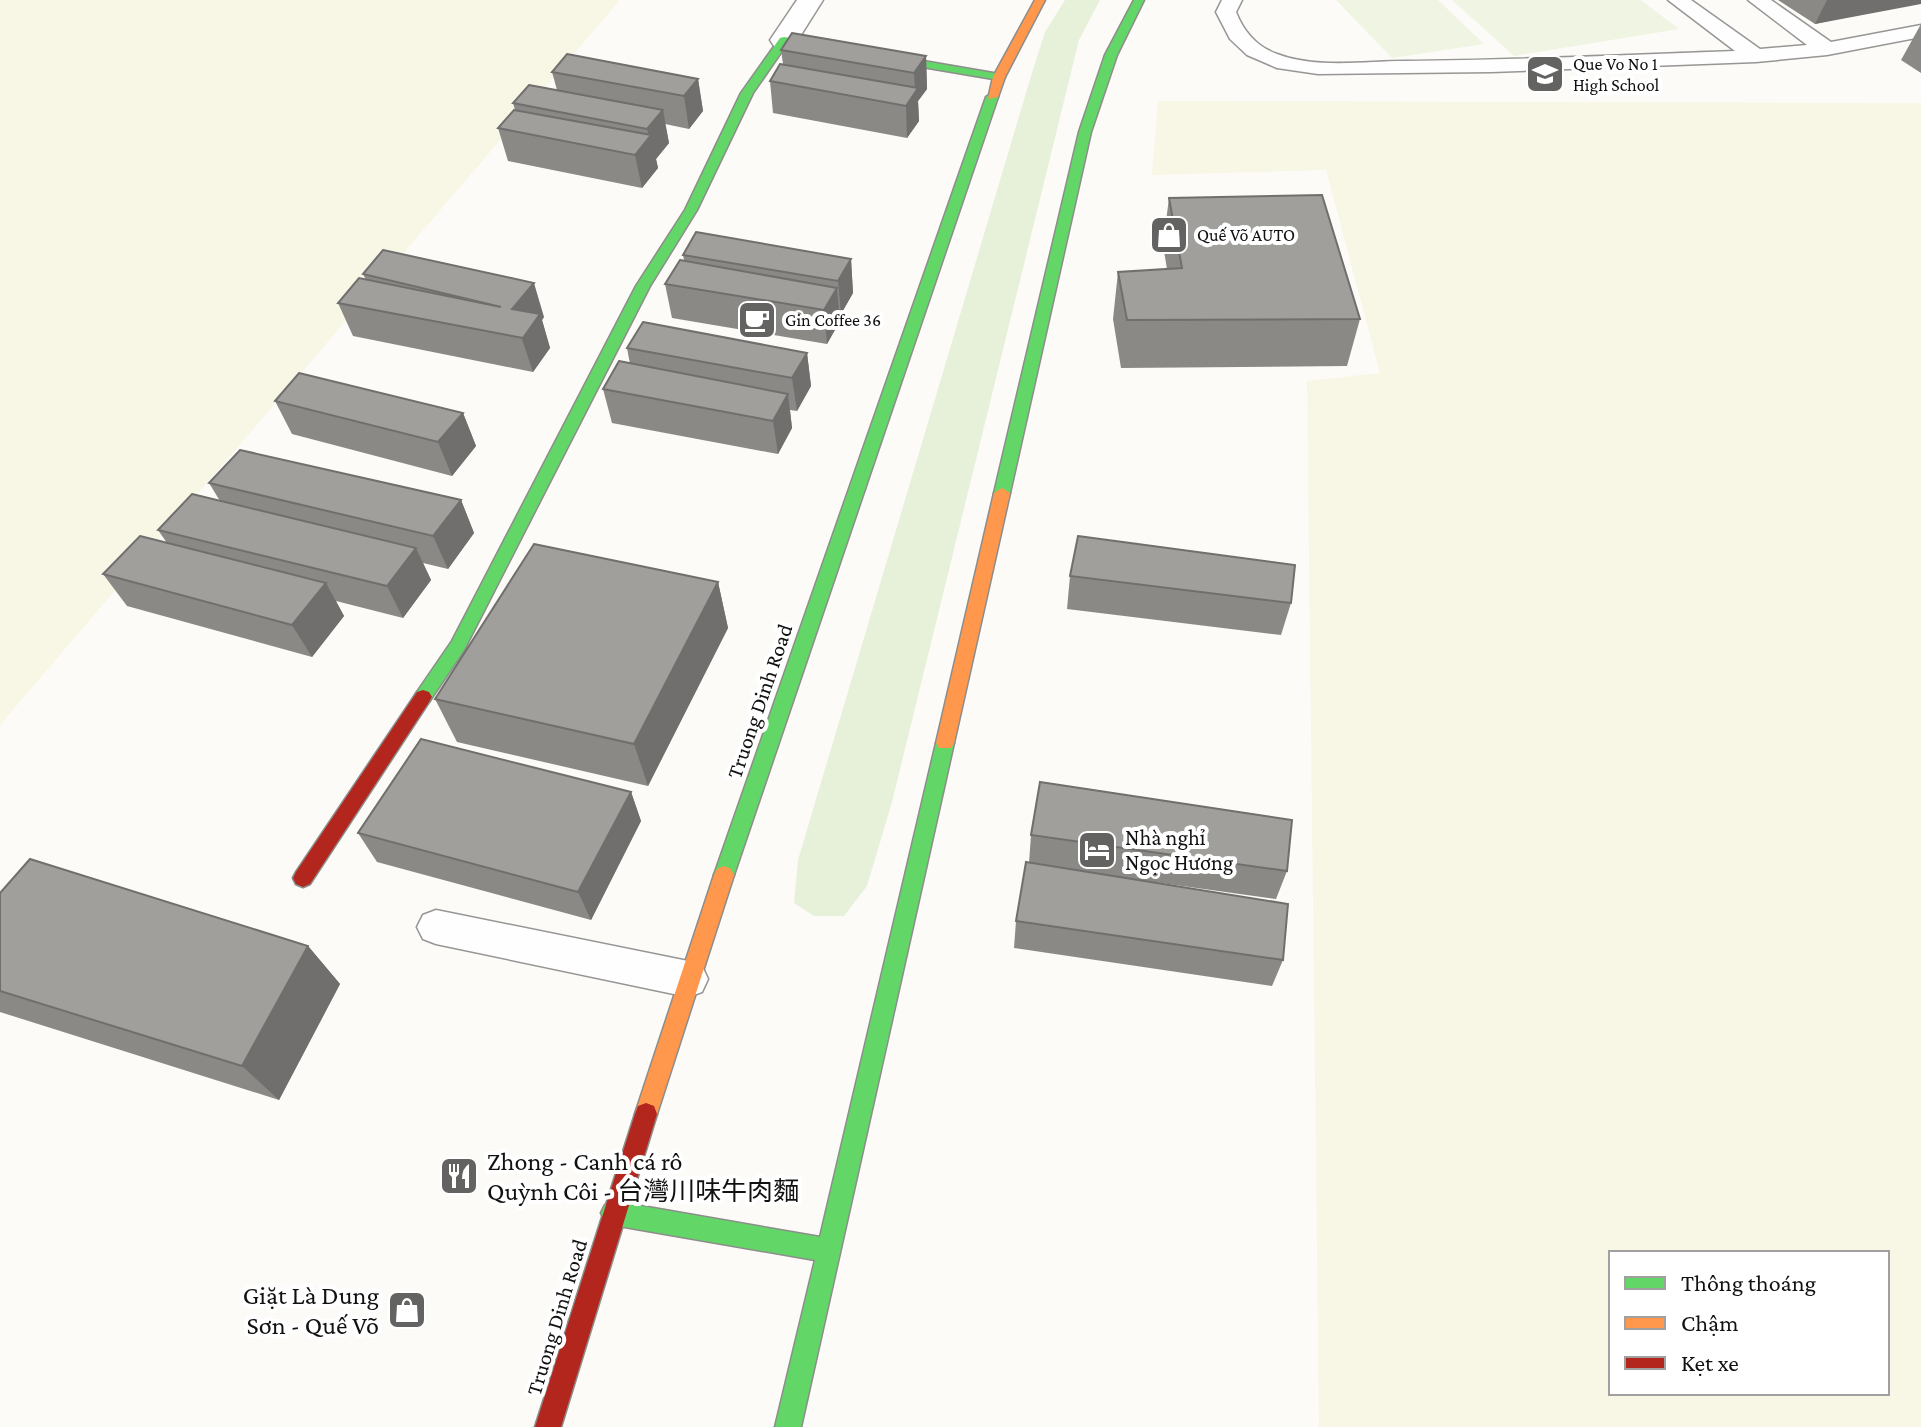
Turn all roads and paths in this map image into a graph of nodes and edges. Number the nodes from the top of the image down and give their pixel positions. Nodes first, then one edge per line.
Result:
1 (810, 0) edge
2 (1040, 0) edge
3 (1139, 0) edge
4 (1232, 0) edge
5 (1678, 0) edge
6 (1758, 0) edge
7 (1921, 31) edge
8 (784, 40) junction
9 (1827, 49) junction
10 (1756, 56) junction
11 (999, 77) junction
12 (303, 878) dead end
13 (436, 927) dead end
14 (688, 979) junction
15 (613, 1213) junction
16 (827, 1250) junction
17 (548, 1427) edge
18 (788, 1427) edge

1 - 8 street
2 - 11 main road, Truong Dinh Road
3 - 16 main road
4 - 10 lane
5 - 10 lane
6 - 9 lane
7 - 9 lane
8 - 11 main road
8 - 12 main road
9 - 10 lane
11 - 14 main road, Truong Dinh Road
13 - 14 lane
14 - 15 main road, Truong Dinh Road
15 - 16 main road
15 - 17 main road, Truong Dinh Road
16 - 18 main road

